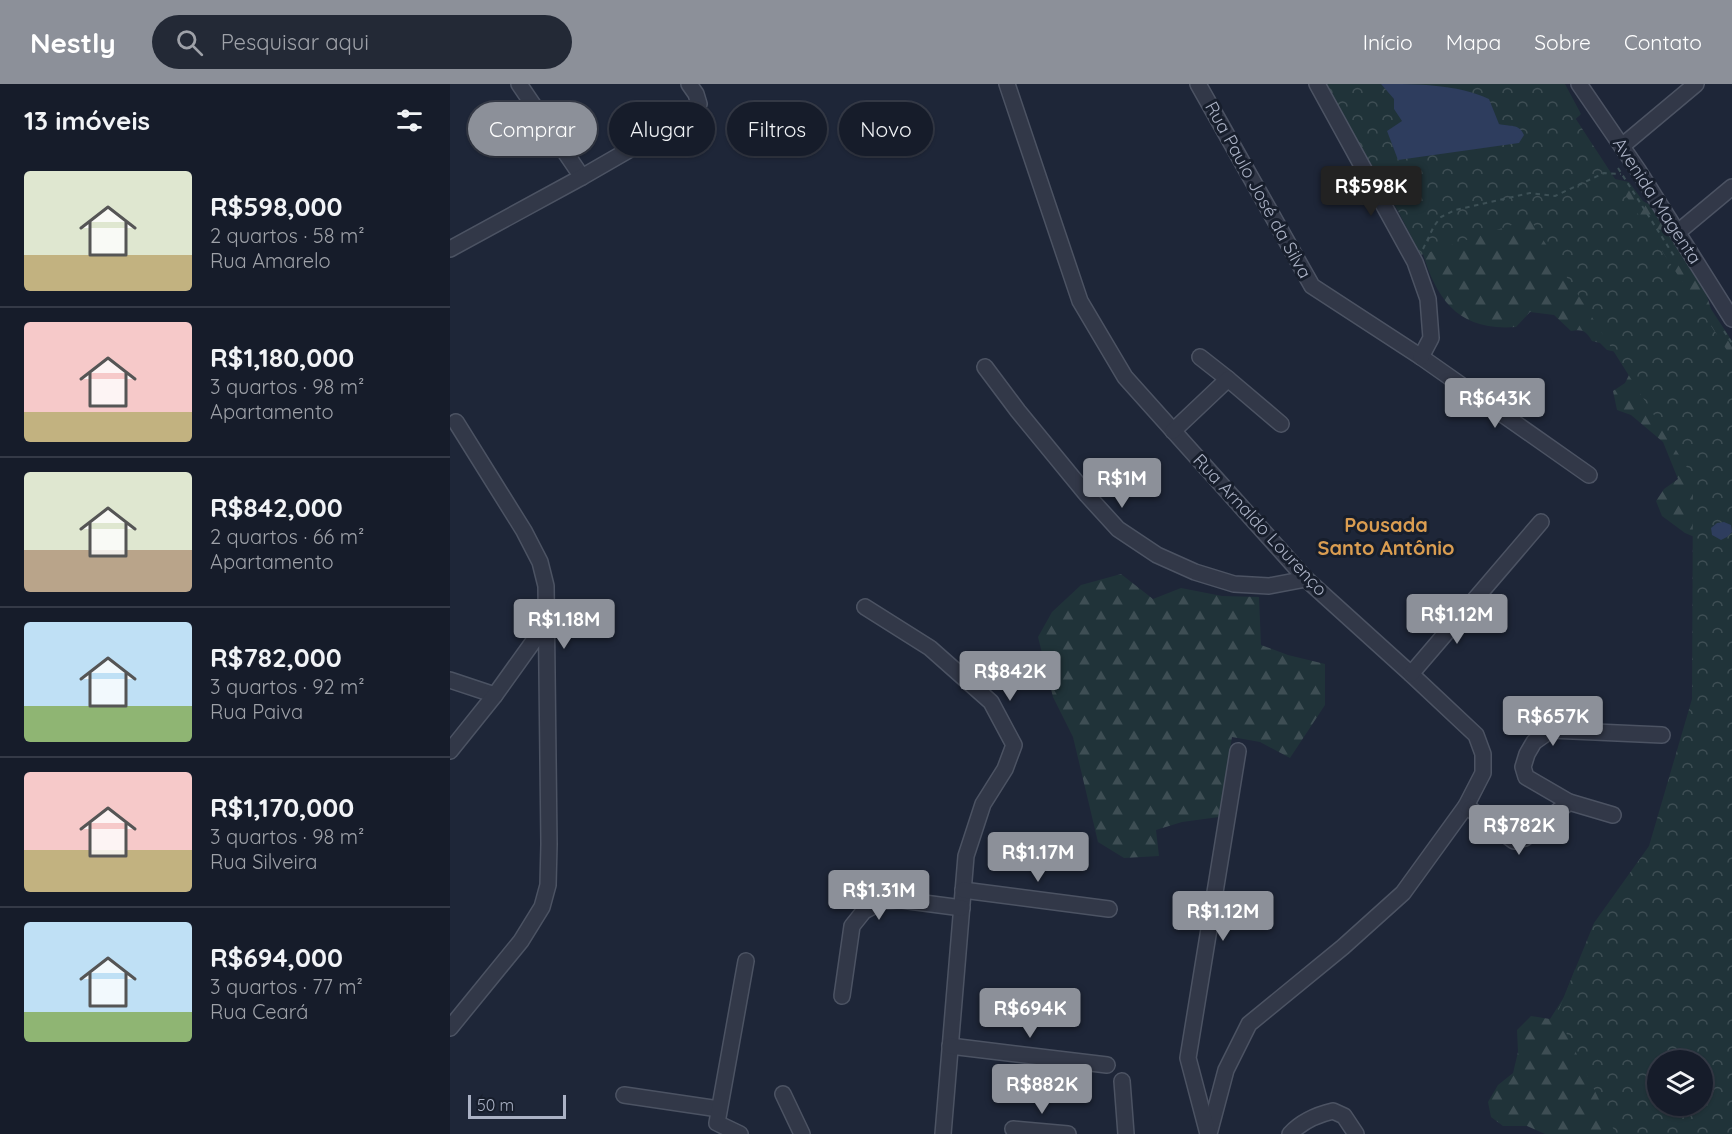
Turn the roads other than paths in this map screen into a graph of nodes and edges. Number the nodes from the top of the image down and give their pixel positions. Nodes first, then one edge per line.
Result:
1 (519, 84) edge
2 (689, 84) edge
3 (1007, 84) edge
4 (1198, 84) edge
5 (1317, 84) edge
6 (1579, 84) edge
7 (1696, 84) edge
8 (1622, 146) junction
9 (582, 177) junction
10 (1732, 187) edge
11 (1678, 232) junction
12 (450, 249) edge
13 (1732, 318) edge
14 (1200, 357) dead end
15 (1421, 357) junction
16 (985, 367) dead end
17 (1228, 379) junction
18 (456, 422) dead end
19 (1281, 424) dead end
20 (1173, 431) junction
21 (1589, 475) dead end
22 (1541, 522) dead end
23 (1306, 579) junction
24 (865, 607) dead end
25 (548, 621) junction
26 (1411, 674) junction
27 (450, 680) edge
28 (495, 695) junction
29 (1662, 735) dead end
30 (450, 751) edge
31 (1238, 751) dead end
32 (1569, 802) junction
33 (1466, 806) junction
34 (1613, 815) dead end
35 (963, 890) junction
36 (962, 908) junction
37 (1109, 909) dead end
38 (746, 962) dead end
39 (842, 996) dead end
40 (450, 1028) edge
41 (950, 1046) junction
42 (1107, 1065) dead end
43 (1122, 1081) dead end
44 (783, 1094) dead end
45 (624, 1095) dead end
46 (717, 1122) edge
47 (1014, 1129) dead end
48 (740, 1134) edge
49 (802, 1134) edge
50 (943, 1134) edge
51 (1068, 1134) edge
52 (1126, 1134) edge
53 (1208, 1134) edge
54 (1290, 1134) edge
55 (1356, 1134) edge

1 - 9 street
2 - 9 street
3 - 20 street, Rua Arnaldo Lourenço
4 - 15 street, Rua Paulo José da Silva
5 - 15 street
6 - 8 street, Avenida Magenta
7 - 8 street
8 - 11 street, Avenida Magenta
9 - 12 street
10 - 11 street
11 - 13 street, Avenida Magenta
14 - 17 street
15 - 21 street, Rua Paulo José da Silva
16 - 23 street
17 - 19 street
17 - 20 street
18 - 25 street
20 - 23 street, Rua Arnaldo Lourenço
22 - 26 street
23 - 26 street, Rua Arnaldo Lourenço
24 - 35 street
25 - 28 street
25 - 40 street
26 - 33 street, Rua Arnaldo Lourenço
27 - 28 street
28 - 30 street
29 - 32 street
31 - 53 street
32 - 33 street
32 - 34 street
33 - 53 street, Rua Arnaldo Lourenço
35 - 36 street
35 - 37 street
36 - 39 street
36 - 41 street
38 - 46 street
41 - 42 street
41 - 50 street
43 - 52 street
44 - 49 street
45 - 46 street
46 - 48 street
47 - 51 street
54 - 55 street

